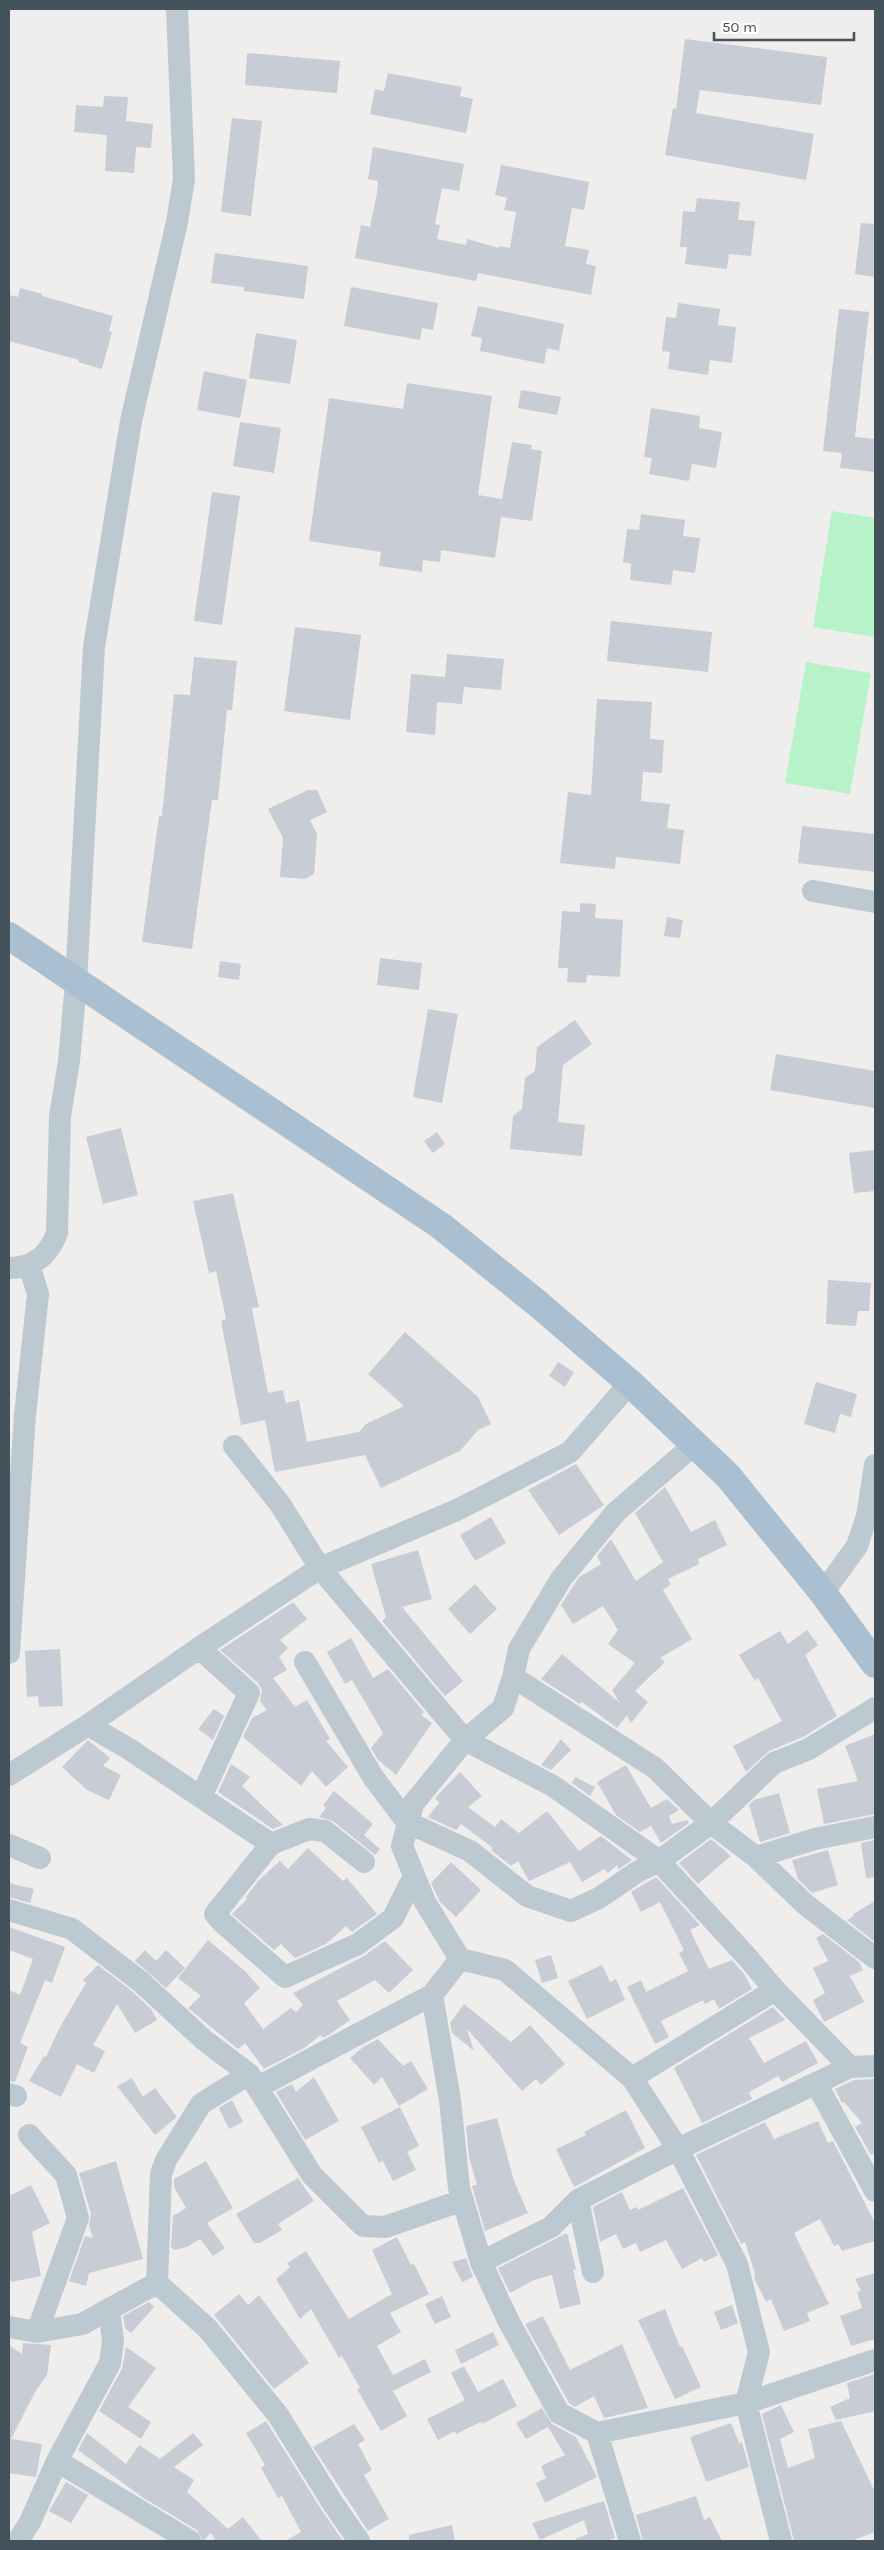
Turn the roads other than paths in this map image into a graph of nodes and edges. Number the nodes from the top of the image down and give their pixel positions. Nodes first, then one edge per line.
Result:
1 (177, 9) edge
2 (813, 891) dead end
3 (875, 902) edge
4 (9, 936) edge
5 (76, 982) junction
6 (19, 1266) edge
7 (630, 1383) junction
8 (695, 1444) junction
9 (234, 1446) dead end
10 (875, 1465) edge
11 (320, 1568) junction
12 (822, 1593) junction
13 (198, 1648) junction
14 (9, 1653) edge
15 (305, 1662) dead end
16 (875, 1664) edge
17 (513, 1677) junction
18 (875, 1708) edge
19 (88, 1725) junction
20 (465, 1740) junction
21 (9, 1775) edge
22 (201, 1797) junction
23 (407, 1822) junction
24 (711, 1823) junction
25 (875, 1827) edge
26 (9, 1844) edge
27 (271, 1844) junction
28 (756, 1857) junction
29 (40, 1858) dead end
30 (658, 1861) junction
31 (364, 1862) dead end
32 (414, 1876) junction
33 (9, 1910) edge
34 (875, 1958) edge
35 (460, 1959) junction
36 (775, 1990) junction
37 (432, 1995) junction
38 (875, 2066) edge
39 (850, 2067) junction
40 (632, 2078) junction
41 (253, 2081) junction
42 (816, 2083) junction
43 (29, 2135) dead end
44 (678, 2149) junction
45 (875, 2191) edge
46 (463, 2200) junction
47 (578, 2200) junction
48 (481, 2262) junction
49 (593, 2272) dead end
50 (157, 2283) junction
51 (109, 2309) junction
52 (9, 2327) edge
53 (37, 2332) junction
54 (875, 2360) edge
55 (746, 2403) junction
56 (597, 2433) junction
57 (57, 2461) junction
58 (19, 2521) edge
59 (18, 2541) edge
60 (190, 2541) edge
61 (359, 2541) edge
62 (630, 2541) edge
63 (781, 2541) edge

1 - 5 street
2 - 3 street
4 - 5 main road
5 - 6 street
5 - 7 main road
6 - 14 street
7 - 8 main road
7 - 11 street
8 - 12 main road
8 - 17 street
9 - 11 street
10 - 12 street
11 - 13 street
11 - 20 street
12 - 16 main road
13 - 19 street
13 - 22 street
15 - 23 street
17 - 20 street
17 - 24 street
18 - 24 street
19 - 21 street
19 - 22 street
20 - 23 street
20 - 30 street
22 - 27 street
23 - 30 street
23 - 32 street
24 - 28 street
24 - 30 street
25 - 28 street
26 - 29 street
27 - 31 street
27 - 32 street
28 - 34 street
30 - 36 street
32 - 35 street
33 - 41 street
35 - 37 street
35 - 40 street
36 - 39 street
36 - 40 street
37 - 41 street
37 - 46 street
38 - 39 street
39 - 42 street
40 - 44 street
41 - 46 street
41 - 50 street
42 - 44 street
42 - 45 street
43 - 53 street
44 - 47 street
44 - 55 street
46 - 48 street
47 - 48 street
47 - 49 street
48 - 56 street
50 - 51 street
50 - 61 street
51 - 53 street
51 - 57 street
52 - 53 street
54 - 55 street
55 - 56 street
55 - 63 street
56 - 62 street
57 - 58 street
57 - 60 street
58 - 59 street

